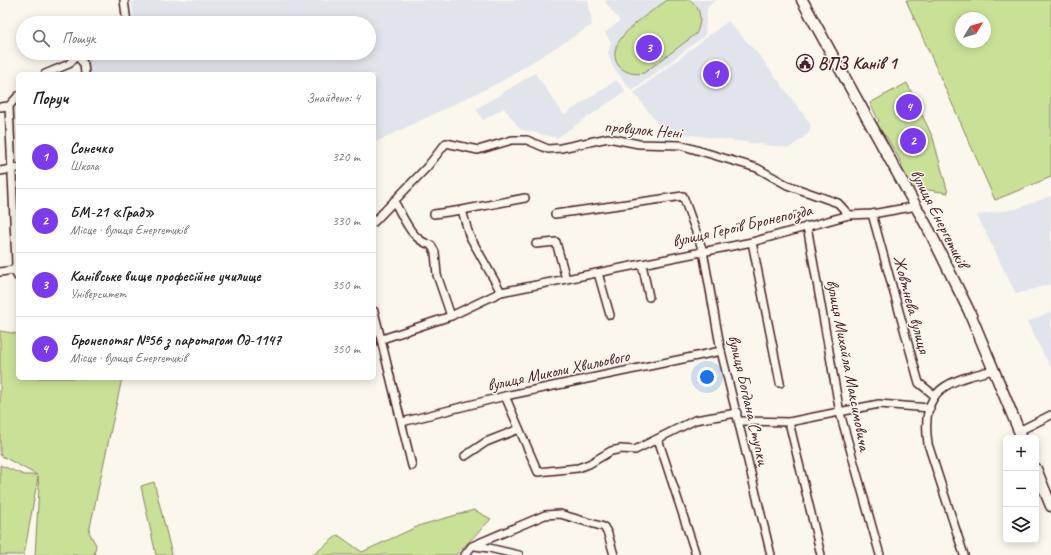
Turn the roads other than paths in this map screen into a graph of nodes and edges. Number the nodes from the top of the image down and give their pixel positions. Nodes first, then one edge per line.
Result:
1 (124, 0) edge
2 (802, 0) edge
3 (126, 16) edge
4 (72, 60) edge
5 (81, 60) edge
6 (50, 72) edge
7 (85, 72) edge
8 (16, 98) edge
9 (9, 106) junction
10 (0, 107) edge
11 (722, 156) joint
12 (15, 168) edge
13 (0, 171) edge
14 (525, 198) dead end
15 (394, 201) junction
16 (917, 206) junction
17 (462, 210) junction
18 (434, 214) dead end
19 (555, 214) dead end
20 (872, 214) junction
21 (849, 215) junction
22 (376, 220) edge
23 (806, 226) junction
24 (752, 242) junction
25 (536, 244) dead end
26 (703, 251) junction
27 (642, 264) junction
28 (14, 270) junction
29 (0, 272) edge
30 (598, 273) junction
31 (16, 274) edge
32 (566, 279) junction
33 (501, 292) junction
34 (649, 297) dead end
35 (610, 315) dead end
36 (451, 316) junction
37 (376, 318) edge
38 (382, 339) junction
39 (721, 350) junction
40 (994, 370) junction
41 (780, 383) dead end
42 (505, 396) junction
43 (934, 396) junction
44 (930, 408) junction
45 (737, 413) junction
46 (840, 413) junction
47 (1051, 415) edge
48 (402, 422) junction
49 (739, 422) junction
50 (789, 422) junction
51 (519, 429) junction
52 (1021, 434) edge
53 (658, 440) junction
54 (465, 456) dead end
55 (412, 466) dead end
56 (1037, 471) edge
57 (1051, 506) edge
58 (472, 546) junction
59 (465, 555) edge
60 (519, 555) edge
61 (614, 555) edge
62 (696, 555) edge
63 (771, 555) edge
64 (821, 555) edge
65 (880, 555) edge
66 (964, 555) edge

1 - 3 street
2 - 16 main road, вулиця Енергетиків
4 - 6 street
5 - 7 street
8 - 9 street
9 - 10 street
9 - 12 street
11 - 15 street, провулок Нені
11 - 21 street, вулиця Героїв Бронепоїзда
12 - 13 street
12 - 28 street
14 - 17 street
15 - 22 street
15 - 36 street
16 - 20 street, вулиця Героїв Бронепоїзда
16 - 40 main road, вулиця Енергетиків
17 - 18 street
17 - 33 street
19 - 26 street, вулиця Богдана Ступки
20 - 21 street, вулиця Героїв Бронепоїзда
20 - 43 street, Жовтнева вулиця
21 - 23 street, вулиця Героїв Бронепоїзда
23 - 24 street, вулиця Героїв Бронепоїзда
23 - 46 street, вулиця Михайла Максимовича
24 - 26 street, вулиця Героїв Бронепоїзда
24 - 41 street
25 - 32 street
26 - 27 street, вулиця Героїв Бронепоїзда
26 - 39 street, вулиця Богдана Ступки
27 - 30 street, вулиця Героїв Бронепоїзда
27 - 34 street
28 - 29 street
28 - 31 street
30 - 32 street, вулиця Героїв Бронепоїзда
30 - 35 street
32 - 33 street, вулиця Героїв Бронепоїзда
33 - 36 street, вулиця Героїв Бронепоїзда
36 - 38 street, вулиця Героїв Бронепоїзда
37 - 38 street
38 - 48 street
39 - 42 street, вулиця Миколи Хвильового
39 - 45 street, вулиця Богдана Ступки
40 - 43 street
40 - 52 main road, вулиця Енергетиків
42 - 48 street, вулиця Миколи Хвильового
42 - 51 street
43 - 44 street
44 - 46 street
44 - 66 street
45 - 49 street, вулиця Богдана Ступки
45 - 53 street
46 - 50 street
46 - 65 street, вулиця Михайла Максимовича
47 - 52 street
48 - 55 street
49 - 50 street
49 - 63 street, вулиця Богдана Ступки
50 - 64 street
51 - 53 street
51 - 54 street
53 - 62 street
56 - 57 main road
58 - 59 street
58 - 60 street
58 - 61 street

